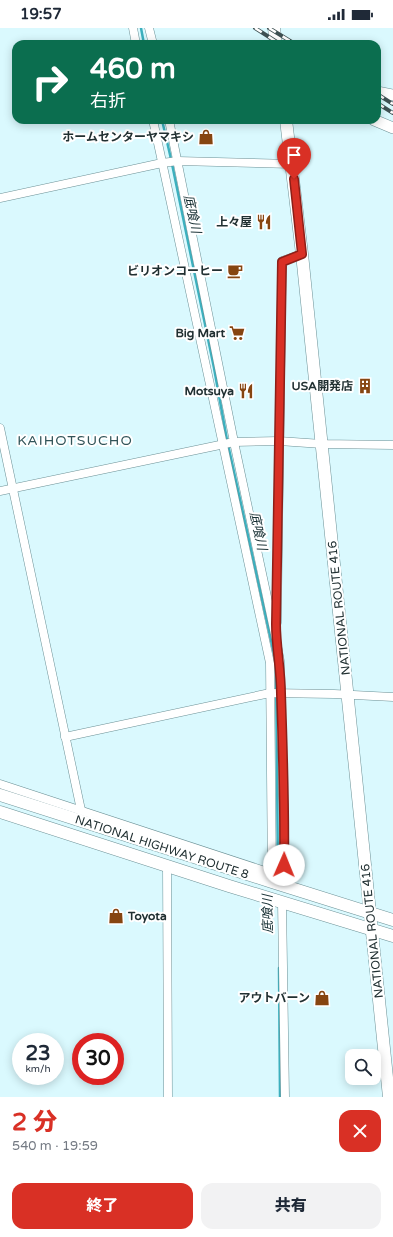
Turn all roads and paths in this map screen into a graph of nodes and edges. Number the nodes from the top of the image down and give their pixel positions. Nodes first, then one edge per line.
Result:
1 (133, 28) edge
2 (149, 28) edge
3 (274, 28) edge
4 (135, 40) edge
5 (152, 40) edge
6 (276, 40) edge
7 (381, 92) edge
8 (393, 94) edge
9 (381, 123) edge
10 (154, 124) edge
11 (170, 124) edge
12 (287, 124) edge
13 (393, 128) edge
14 (178, 161) junction
15 (162, 163) junction
16 (292, 164) junction
17 (0, 198) edge
18 (302, 254) junction
19 (0, 428) edge
20 (279, 441) junction
21 (234, 442) junction
22 (222, 444) junction
23 (322, 444) junction
24 (393, 445) edge
25 (13, 489) junction
26 (0, 491) edge
27 (276, 639) junction
28 (270, 693) junction
29 (281, 693) junction
30 (348, 695) junction
31 (393, 697) edge
32 (65, 737) junction
33 (0, 784) edge
34 (0, 795) edge
35 (81, 810) junction
36 (0, 812) edge
37 (167, 865) junction
38 (272, 878) junction
39 (284, 882) junction
40 (282, 902) junction
41 (370, 912) junction
42 (393, 920) edge
43 (372, 929) junction
44 (393, 936) edge
45 (390, 1094) edge
46 (168, 1097) edge
47 (285, 1097) edge

1 - 4 street
2 - 5 street
3 - 6 highway
7 - 8 main road
9 - 13 main road
10 - 15 street
11 - 14 street
12 - 16 highway, NATIONAL ROUTE 416
14 - 15 street
14 - 16 street
14 - 21 street
15 - 17 street
15 - 22 street
16 - 18 highway, NATIONAL ROUTE 416
18 - 20 street
18 - 23 highway, NATIONAL ROUTE 416
19 - 25 street
20 - 21 street
20 - 23 street
20 - 27 street
21 - 22 street
21 - 27 street
22 - 25 street
22 - 28 street
23 - 24 street
23 - 30 highway, NATIONAL ROUTE 416
25 - 26 street
25 - 32 street
27 - 29 street
28 - 29 street
28 - 32 street
28 - 38 street
29 - 30 street
29 - 39 street
30 - 31 street
30 - 41 highway, NATIONAL ROUTE 416
32 - 35 street
33 - 35 street
34 - 38 highway, NATIONAL HIGHWAY ROUTE 8
35 - 38 street
36 - 37 highway, NATIONAL HIGHWAY ROUTE 8
37 - 40 highway, NATIONAL HIGHWAY ROUTE 8
37 - 46 street
38 - 39 highway, NATIONAL HIGHWAY ROUTE 8
39 - 41 highway, NATIONAL HIGHWAY ROUTE 8
40 - 43 highway, NATIONAL HIGHWAY ROUTE 8
40 - 47 street
41 - 42 highway, NATIONAL HIGHWAY ROUTE 8
41 - 43 highway, NATIONAL ROUTE 416
43 - 44 highway, NATIONAL HIGHWAY ROUTE 8
43 - 45 highway, NATIONAL ROUTE 416

